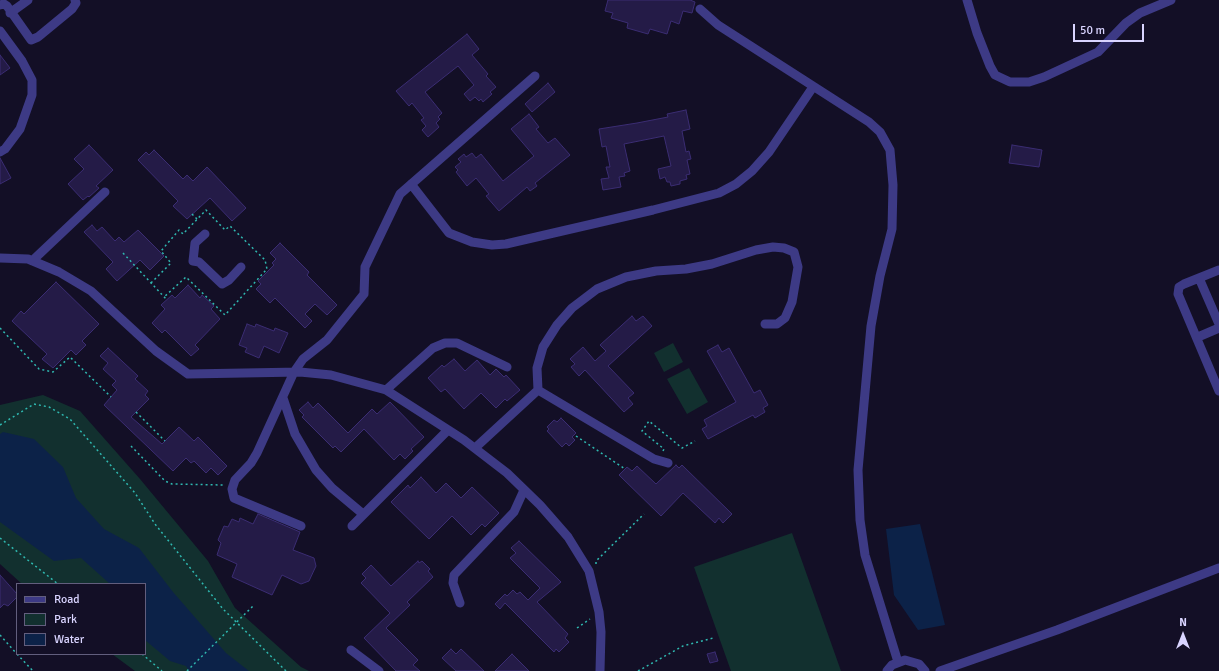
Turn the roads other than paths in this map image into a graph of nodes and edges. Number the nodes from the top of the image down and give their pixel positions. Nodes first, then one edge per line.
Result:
1 (28, 0) edge
2 (75, 0) edge
3 (967, 0) edge
4 (1171, 0) edge
5 (0, 5) edge
6 (700, 9) dead end
7 (10, 13) junction
8 (0, 31) edge
9 (535, 76) dead end
10 (813, 87) junction
11 (0, 152) edge
12 (411, 184) junction
13 (105, 192) dead end
14 (205, 234) dead end
15 (0, 258) edge
16 (32, 261) junction
17 (241, 267) dead end
18 (1219, 270) edge
19 (1199, 278) junction
20 (765, 324) dead end
21 (1219, 324) edge
22 (1219, 328) edge
23 (1198, 337) junction
24 (507, 367) dead end
25 (294, 372) junction
26 (386, 390) junction
27 (538, 390) junction
28 (1219, 391) edge
29 (283, 398) junction
30 (448, 430) junction
31 (475, 448) junction
32 (665, 462) road end
33 (524, 490) junction
34 (363, 514) junction
35 (301, 526) dead end
36 (352, 526) dead end
37 (1219, 568) edge
38 (460, 603) dead end
39 (351, 650) dead end
40 (898, 662) junction
41 (379, 671) edge
42 (600, 671) edge
43 (887, 671) edge
44 (925, 671) edge
45 (940, 671) edge

1 - 7 street
2 - 7 street
3 - 4 street
5 - 7 street
6 - 10 street
8 - 11 street
9 - 12 street
10 - 12 street
10 - 40 street
12 - 25 street
13 - 16 street
14 - 17 street
15 - 16 street
16 - 25 street
18 - 19 street
19 - 21 street
19 - 23 street
20 - 27 street
22 - 23 street
23 - 28 street
24 - 26 street
25 - 26 street
25 - 29 street
26 - 30 street
27 - 31 street
27 - 32 street
29 - 34 street
29 - 35 street
30 - 31 street
30 - 34 street
31 - 33 street
33 - 38 street
33 - 42 street
34 - 36 street
37 - 45 street
39 - 41 street
40 - 43 street
40 - 44 street

